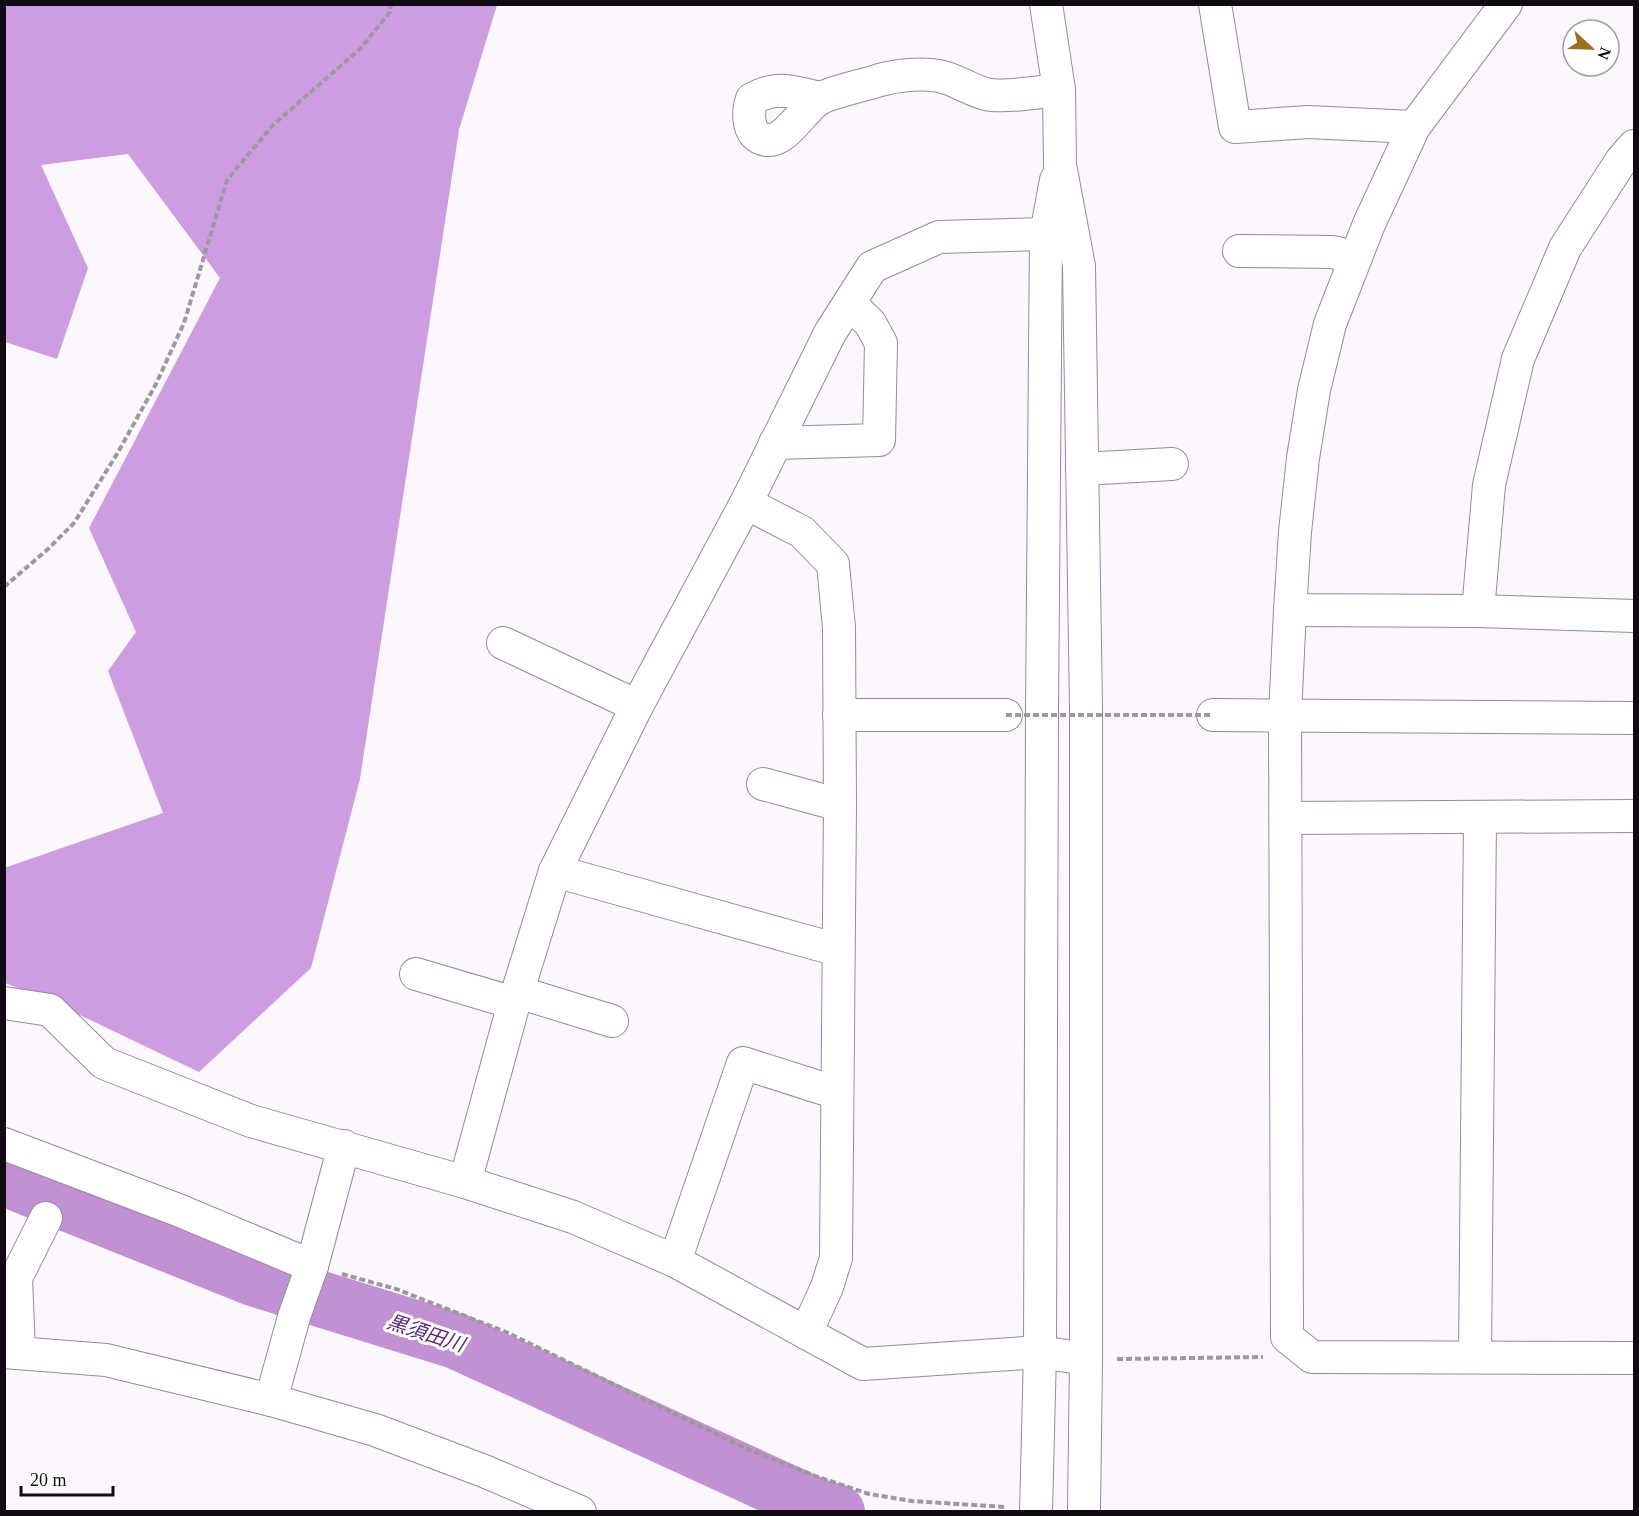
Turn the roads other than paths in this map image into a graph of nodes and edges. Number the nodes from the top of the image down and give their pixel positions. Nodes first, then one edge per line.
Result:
1 (1046, 4) edge
2 (1215, 4) edge
3 (1506, 4) edge
4 (1059, 90) junction
5 (820, 98) dead end
6 (1414, 127) junction
7 (1635, 146) edge
8 (1059, 165) junction
9 (1046, 234) junction
10 (1239, 251) dead end
11 (1356, 257) junction
12 (849, 303) junction
13 (776, 443) junction
14 (1172, 464) dead end
15 (1082, 469) junction
16 (746, 503) junction
17 (1290, 610) junction
18 (1478, 611) junction
19 (1635, 616) edge
20 (503, 643) dead end
21 (637, 706) junction
22 (839, 715) junction
23 (1006, 715) road end
24 (1214, 715) road end
25 (1285, 715) junction
26 (1635, 718) edge
27 (763, 784) dead end
28 (840, 805) junction
29 (1635, 816) edge
30 (1480, 817) junction
31 (1286, 818) junction
32 (555, 871) junction
33 (838, 950) junction
34 (416, 974) dead end
35 (516, 997) junction
36 (4, 1003) edge
37 (612, 1021) dead end
38 (837, 1093) junction
39 (4, 1144) edge
40 (344, 1146) junction
41 (465, 1182) junction
42 (46, 1218) dead end
43 (675, 1260) junction
44 (312, 1266) junction
45 (806, 1333) junction
46 (12, 1352) edge
47 (1040, 1352) junction
48 (1475, 1357) junction
49 (1635, 1358) edge
50 (1086, 1359) junction
51 (271, 1400) junction
52 (1026, 1510) edge
53 (580, 1512) edge
54 (1084, 1512) edge

1 - 4 street
2 - 6 street
3 - 6 street
4 - 5 street
4 - 8 street
6 - 11 street
7 - 18 street
8 - 9 street
8 - 15 street
9 - 12 street
9 - 47 street
10 - 11 street
11 - 17 street
12 - 13 street
12 - 13 street
13 - 16 street
14 - 15 street
15 - 50 street
16 - 21 street
16 - 22 street
17 - 18 street
17 - 25 street
18 - 19 street
20 - 21 street
21 - 32 street
22 - 23 street
22 - 28 street
24 - 25 street
25 - 26 street
25 - 31 street
27 - 28 street
28 - 33 street
29 - 30 street
30 - 31 street
30 - 48 street
31 - 48 street
32 - 33 street
32 - 35 street
33 - 38 street
34 - 35 street
35 - 37 street
35 - 41 street
36 - 40 street
38 - 43 street
38 - 45 street
39 - 44 street
40 - 41 street
40 - 44 street
41 - 43 street
42 - 46 street
43 - 45 street
44 - 51 street
45 - 47 street
46 - 51 street
47 - 50 street
47 - 52 street
48 - 49 street
50 - 54 street
51 - 53 street

